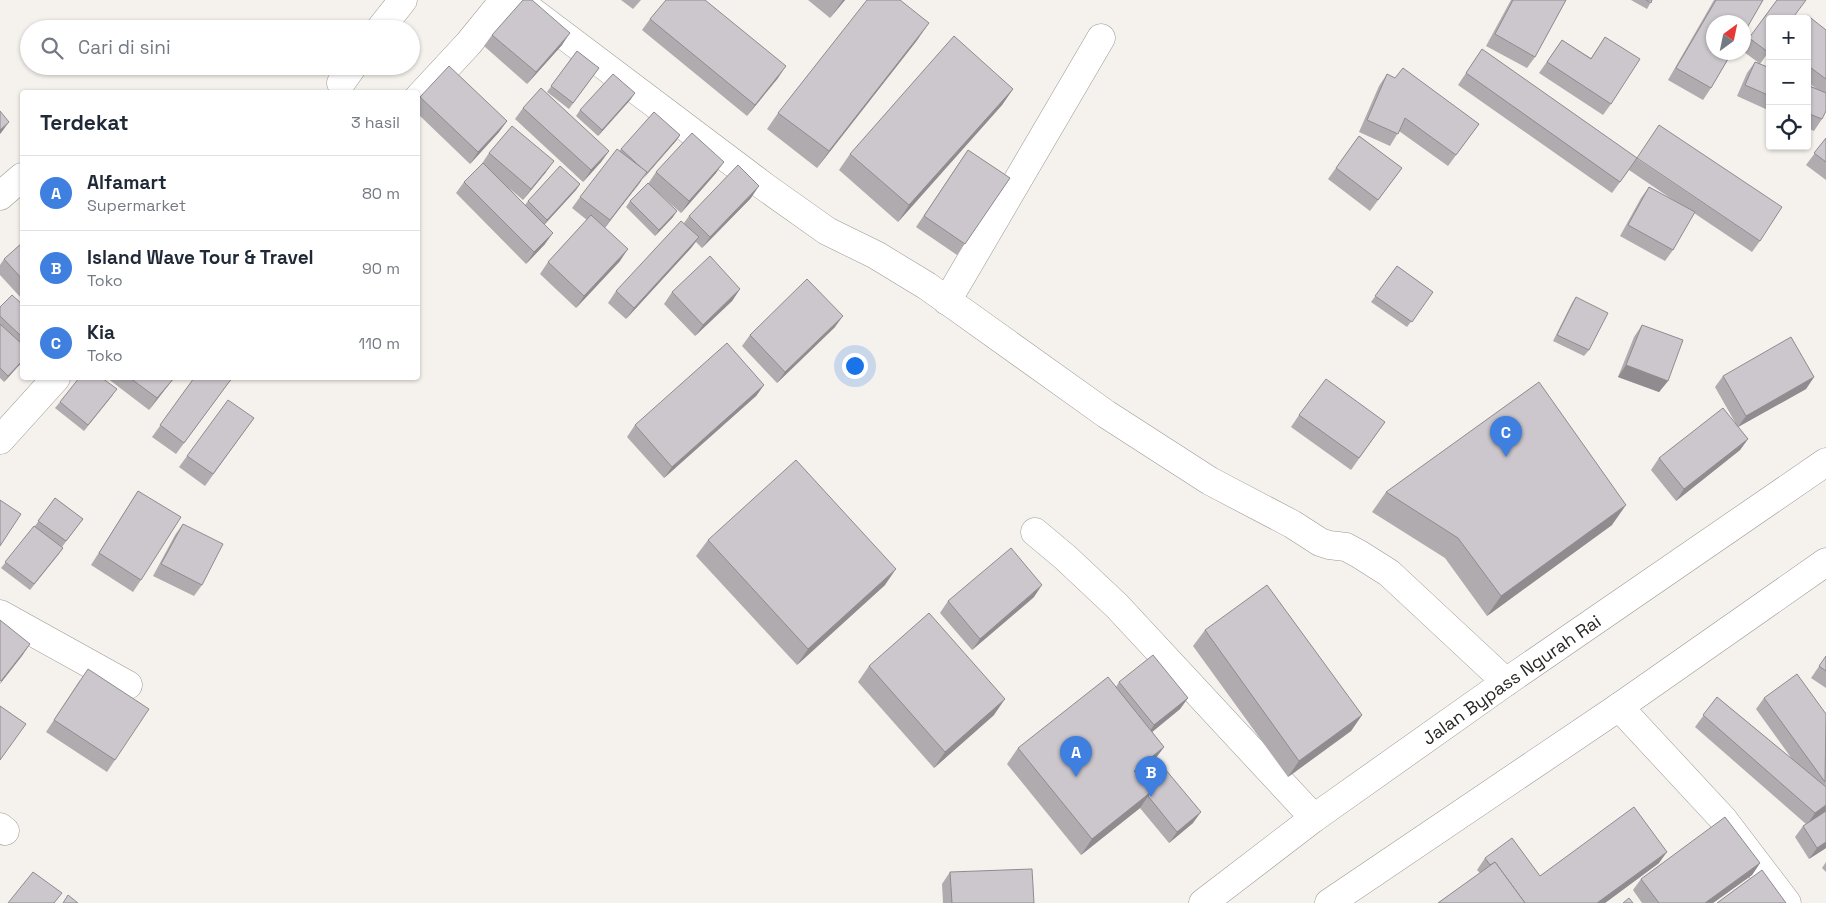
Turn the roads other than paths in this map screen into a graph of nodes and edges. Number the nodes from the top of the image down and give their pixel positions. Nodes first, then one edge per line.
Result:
1 (403, 0) edge
2 (504, 0) edge
3 (518, 0) edge
4 (387, 20) edge
5 (1101, 38) dead end
6 (420, 96) edge
7 (20, 179) edge
8 (0, 196) edge
9 (947, 301) junction
10 (54, 380) edge
11 (0, 440) edge
12 (1826, 462) edge
13 (1035, 532) dead end
14 (1826, 562) edge
15 (0, 614) edge
16 (1506, 682) junction
17 (128, 685) dead end
18 (1619, 707) junction
19 (1314, 818) junction
20 (1203, 903) edge
21 (1329, 903) edge
22 (1787, 903) edge

1 - 4 main road
2 - 6 main road
3 - 9 main road
5 - 9 main road
7 - 8 main road
9 - 16 main road
10 - 11 main road
12 - 16 main road, Jalan Bypass Ngurah Rai
13 - 19 main road
14 - 18 main road
15 - 17 main road
16 - 19 main road, Jalan Bypass Ngurah Rai
18 - 21 main road
18 - 22 main road
19 - 20 main road, Jalan Bypass Ngurah Rai

